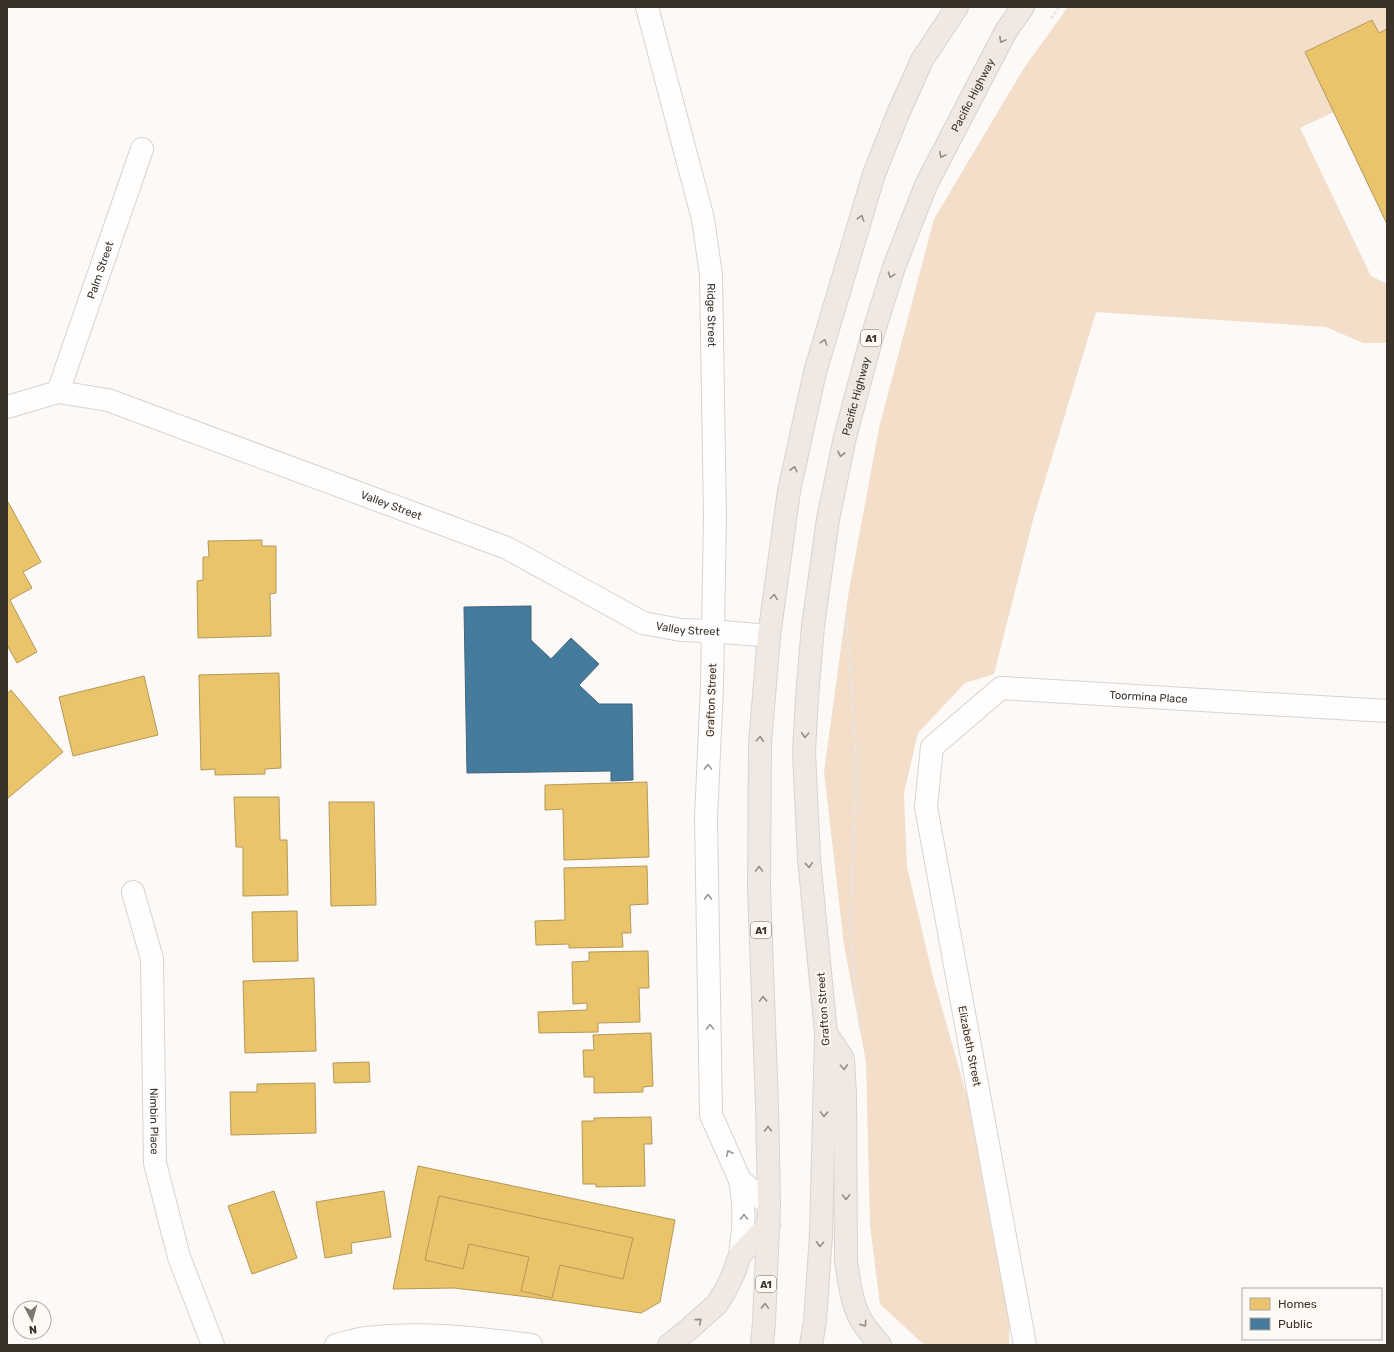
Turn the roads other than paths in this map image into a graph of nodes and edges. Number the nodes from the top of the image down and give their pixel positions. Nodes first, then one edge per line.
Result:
1 (648, 7) edge
2 (957, 7) edge
3 (1023, 7) edge
4 (142, 149) dead end
5 (58, 392) junction
6 (7, 407) edge
7 (712, 631) junction
8 (769, 636) junction
9 (807, 696) joint
10 (1387, 711) edge
11 (932, 747) joint
12 (133, 892) dead end
13 (826, 1033) junction
14 (740, 1180) junction
15 (769, 1214) junction
16 (740, 1255) junction
17 (213, 1345) edge
18 (336, 1345) edge
19 (531, 1345) edge
20 (669, 1345) edge
21 (762, 1345) edge
22 (811, 1345) edge
23 (880, 1345) edge
24 (1025, 1345) edge

1 - 7 street, Ridge Street
8 -> 2 highway, A1
3 -> 9 highway, Pacific Highway / A1
4 - 5 street, Palm Street
5 - 6 street, Valley Street
5 - 7 street, Valley Street
7 - 8 street, Valley Street
14 -> 7 street, Grafton Street
15 -> 8 highway, A1
9 -> 13 highway, Grafton Street / A1
10 - 11 street, Toormina Place
11 - 24 street, Elizabeth Street
12 - 17 street, Nimbin Place
13 -> 22 highway, Grafton Street / A1
13 -> 23 highway
14 - 15 street, Grafton Street
16 -> 14 street
15 - 16 highway
21 -> 15 highway, A1
20 -> 16 highway
18 - 19 street

